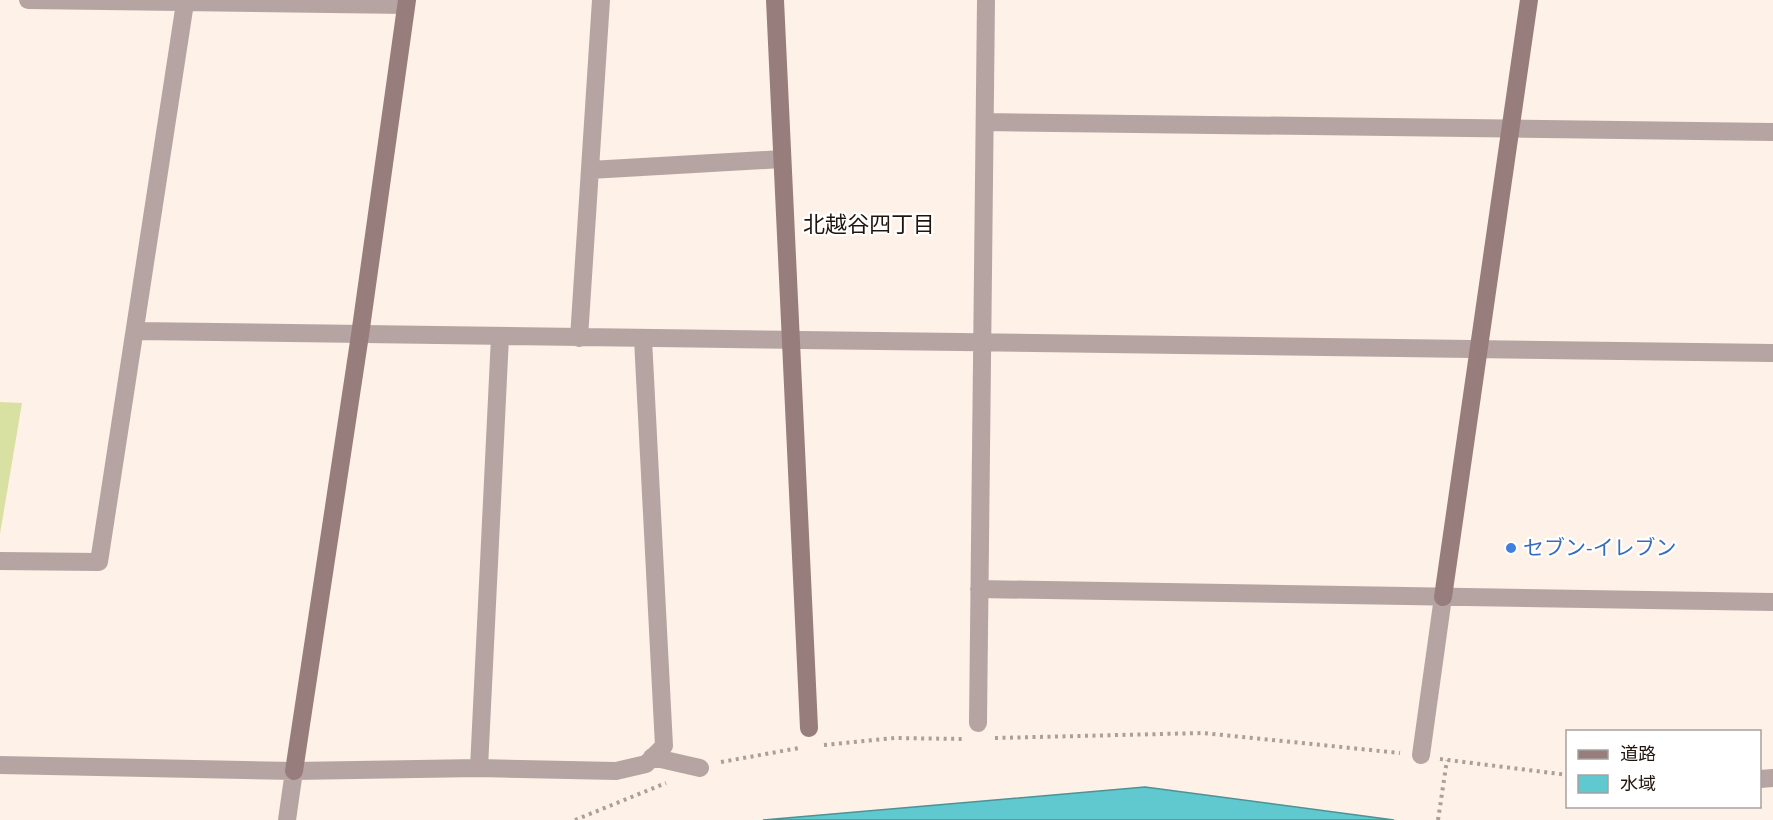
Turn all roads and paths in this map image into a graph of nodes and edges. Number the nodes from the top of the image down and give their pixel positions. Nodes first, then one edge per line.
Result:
1 (28, 0) edge
2 (601, 0) edge
3 (775, 0) edge
4 (986, 0) edge
5 (1529, 0) edge
6 (407, 2) edge
7 (185, 3) junction
8 (985, 122) junction
9 (1510, 128) junction
10 (1773, 132) edge
11 (783, 159) junction
12 (590, 170) junction
13 (136, 331) junction
14 (360, 335) junction
15 (500, 337) junction
16 (579, 338) junction
17 (643, 339) junction
18 (791, 341) junction
19 (982, 343) junction
20 (1478, 350) junction
21 (1773, 353) edge
22 (0, 561) edge
23 (979, 589) junction
24 (1443, 597) junction
25 (1773, 602) edge
26 (978, 723) dead end
27 (809, 728) dead end
28 (989, 738) dead end
29 (966, 739) dead end
30 (824, 745) dead end
31 (1421, 755) junction
32 (1447, 760) junction
33 (654, 762) junction
34 (0, 765) edge
35 (479, 768) junction
36 (700, 768) dead end
37 (294, 771) junction
38 (1566, 775) edge
39 (287, 820) edge
40 (1438, 820) edge

1 - 7 street
2 - 12 street
3 - 11 street
4 - 8 street
5 - 9 street
6 - 7 street
6 - 14 street
7 - 13 street
8 - 9 street
8 - 19 street
9 - 10 street
9 - 20 street
11 - 12 street
11 - 18 street
12 - 16 street
13 - 14 street
13 - 22 street
14 - 15 street
14 - 37 street
15 - 16 street
15 - 35 street
16 - 17 street
17 - 18 street
17 - 33 street
18 - 19 street
18 - 27 street
19 - 20 street
19 - 23 street
20 - 21 street
20 - 24 street
23 - 24 street
23 - 26 street
24 - 25 street
24 - 31 street
28 - 31 path
29 - 30 path
31 - 32 path
32 - 38 path
32 - 40 path
33 - 35 street
33 - 36 street
34 - 37 street
35 - 37 street
37 - 39 street

